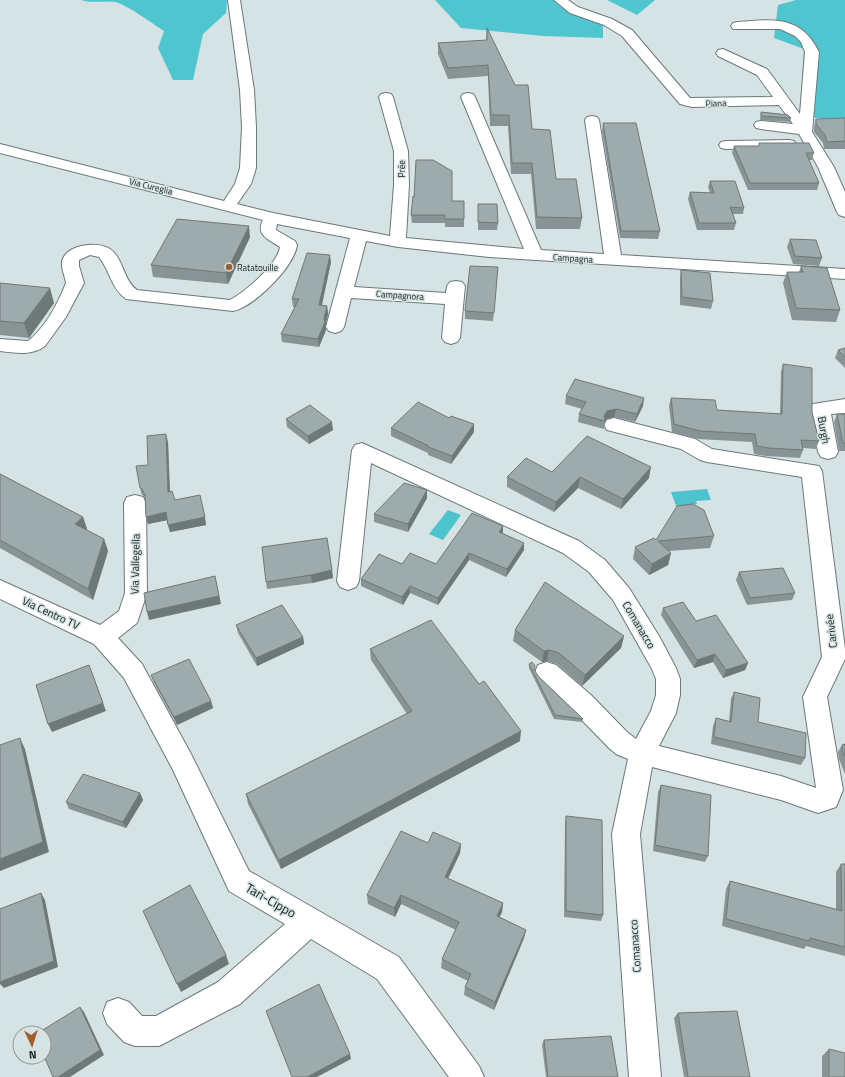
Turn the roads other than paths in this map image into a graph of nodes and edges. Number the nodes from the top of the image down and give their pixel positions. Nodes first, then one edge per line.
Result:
1 (234, 0) edge
2 (560, 0) edge
3 (737, 26) dead end
4 (723, 53) dead end
5 (386, 97) dead end
6 (468, 97) dead end
7 (783, 101) junction
8 (592, 120) dead end
9 (761, 125) dead end
10 (806, 130) junction
11 (814, 144) junction
12 (726, 145) dead end
13 (0, 148) edge
14 (228, 206) junction
15 (845, 212) edge
16 (272, 218) junction
17 (303, 224) joint
18 (359, 235) junction
19 (398, 242) junction
20 (535, 255) junction
21 (613, 260) junction
22 (845, 274) edge
23 (345, 292) junction
24 (335, 327) dead end
25 (452, 338) dead end
26 (0, 345) edge
27 (845, 406) edge
28 (614, 425) dead end
29 (828, 452) dead end
30 (135, 503) dead end
31 (348, 581) dead end
32 (0, 589) edge
33 (102, 637) junction
34 (547, 672) dead end
35 (642, 753) junction
36 (309, 922) junction
37 (118, 1013) dead end
38 (468, 1077) edge
39 (645, 1077) edge

1 - 14 street
2 - 7 street, Piana
3 - 10 street
4 - 7 street
5 - 19 street, Prée
6 - 20 street
7 - 10 street
8 - 21 street
9 - 10 street
10 - 11 street
11 - 12 street
11 - 15 street
13 - 14 street, Via Cureglia
14 - 16 street, Via Cureglia
16 - 17 street, Via Cureglia
16 - 26 street
17 - 18 street, Campagna
18 - 19 street, Campagna
18 - 23 street
19 - 20 street, Campagna
20 - 21 street, Campagna
21 - 22 street, Campagna
23 - 24 street
23 - 25 street, Campagnora
27 - 29 street, Burgh
28 - 35 street, Carivée
30 - 33 street, Via Vallegella
31 - 35 street, Comanacco
32 - 33 street, Via Centro TV
33 - 36 street, Tarì-Cippo
34 - 35 street
35 - 39 street, Comanacco
36 - 37 street
36 - 38 street, Tarì-Cippo

